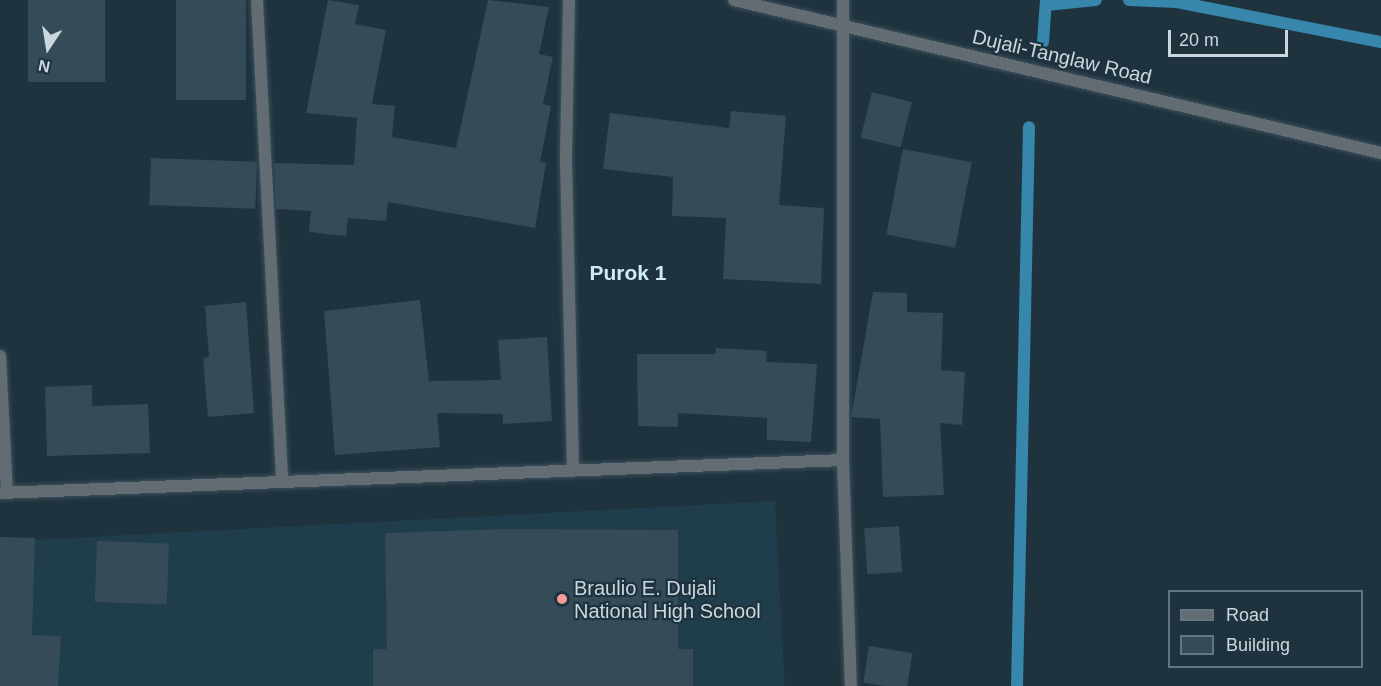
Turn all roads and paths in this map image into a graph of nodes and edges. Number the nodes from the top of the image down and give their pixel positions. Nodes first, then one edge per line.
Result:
1 (257, 0) edge
2 (569, 0) edge
3 (734, 0) edge
4 (843, 0) edge
5 (844, 25) junction
6 (1381, 153) edge
7 (0, 356) edge
8 (843, 460) junction
9 (573, 470) junction
10 (282, 479) junction
11 (3, 492) edge
12 (851, 686) edge

1 - 10 street
2 - 9 street
3 - 5 street, Dujali-Tanglaw Road
4 - 5 street
5 - 6 street, Dujali-Tanglaw Road
5 - 8 street
7 - 11 street
8 - 9 street
8 - 12 street
9 - 10 street
10 - 11 street

